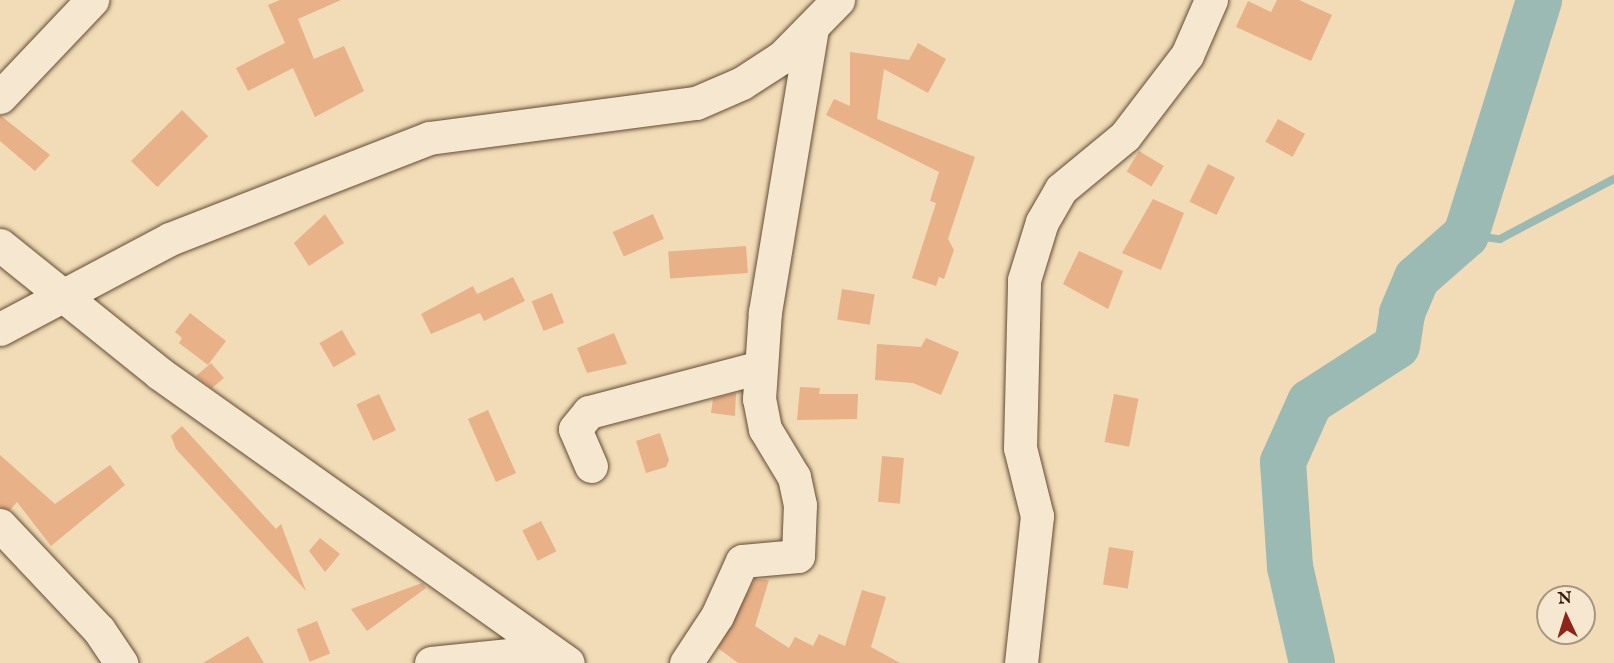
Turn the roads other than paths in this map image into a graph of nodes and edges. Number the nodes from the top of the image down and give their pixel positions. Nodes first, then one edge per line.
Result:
1 (92, 0) edge
2 (838, 0) edge
3 (1211, 0) edge
4 (812, 28) junction
5 (0, 97) edge
6 (0, 245) edge
7 (57, 296) junction
8 (0, 329) edge
9 (760, 367) junction
10 (591, 466) dead end
11 (0, 525) edge
12 (558, 657) edge
13 (121, 663) edge
14 (431, 663) edge
15 (686, 663) edge
16 (1021, 663) edge

1 - 5 street
2 - 4 street
3 - 16 street
4 - 7 street
4 - 9 street
6 - 7 street
7 - 8 street
7 - 12 street
9 - 10 street
9 - 15 street
11 - 13 street
12 - 14 street

